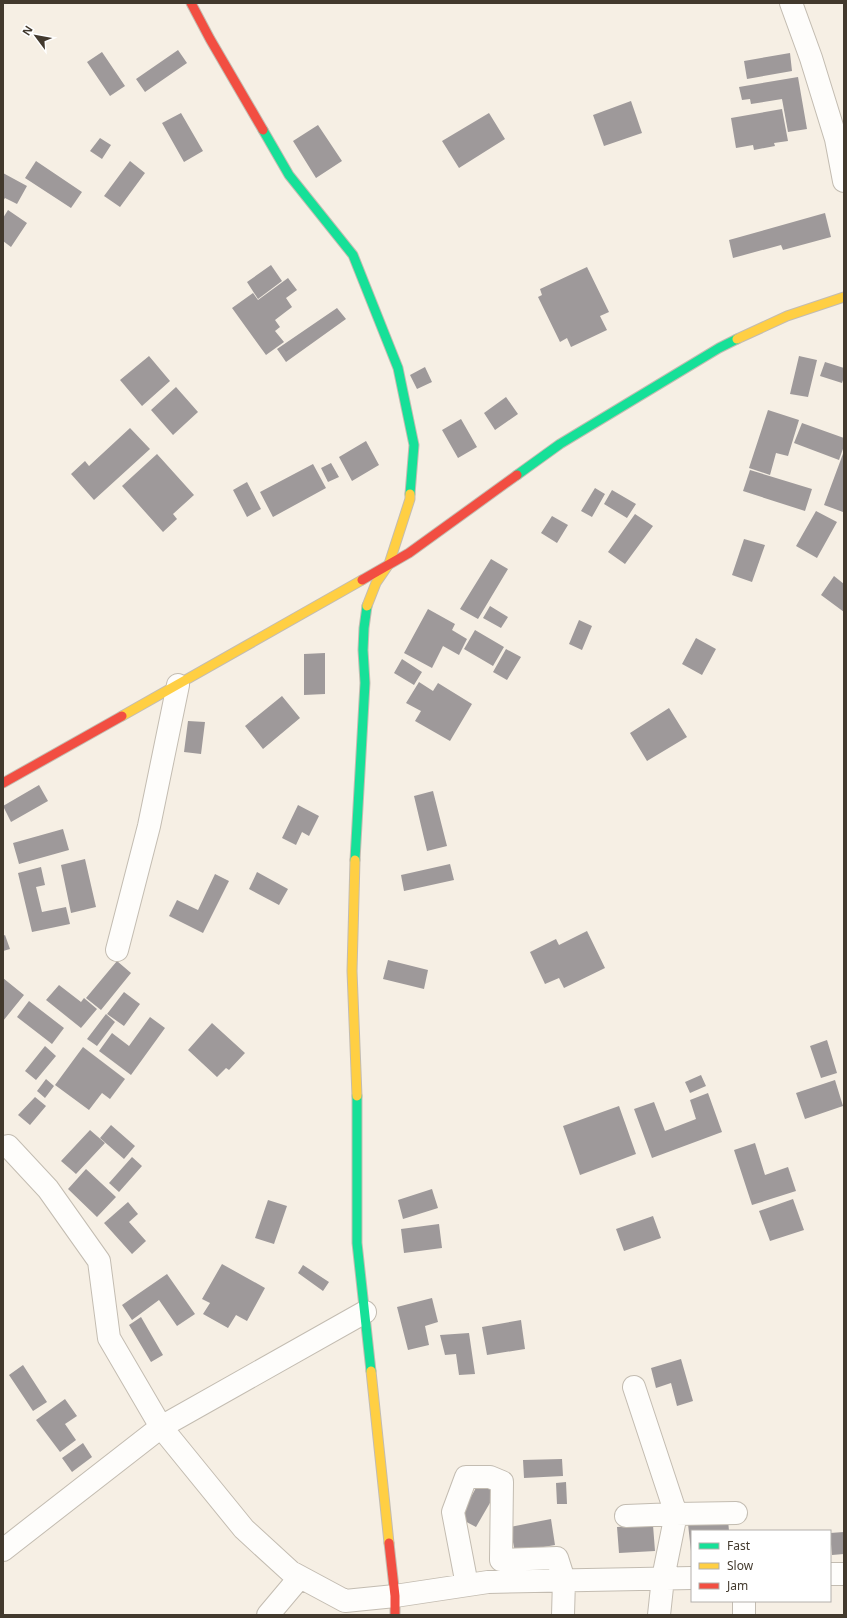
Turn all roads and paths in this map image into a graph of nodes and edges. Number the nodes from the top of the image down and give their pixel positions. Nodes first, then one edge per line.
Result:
1 (191, 3) edge
2 (791, 3) edge
3 (844, 181) edge
4 (844, 298) edge
5 (389, 564) junction
6 (178, 685) junction
7 (3, 783) edge
8 (117, 950) dead end
9 (8, 1146) dead end
10 (365, 1312) junction
11 (634, 1387) dead end
12 (161, 1427) junction
13 (736, 1513) dead end
14 (676, 1514) junction
15 (626, 1516) dead end
16 (3, 1550) edge
17 (831, 1574) edge
18 (844, 1574) edge
19 (300, 1577) junction
20 (663, 1578) junction
21 (691, 1578) edge
22 (564, 1580) junction
23 (467, 1585) junction
24 (744, 1602) edge
25 (395, 1605) edge
26 (268, 1615) edge
27 (346, 1615) edge
28 (563, 1615) edge
29 (659, 1615) edge
30 (744, 1615) edge

1 - 5 street
2 - 3 street
4 - 5 street
5 - 6 street
5 - 10 street
6 - 7 street
6 - 8 street
9 - 12 street
10 - 12 street
10 - 25 street
11 - 14 street
12 - 16 street
12 - 19 street
13 - 14 street
14 - 15 street
14 - 20 street
17 - 18 street
19 - 25 street
19 - 26 street
20 - 21 street
20 - 22 street
20 - 29 street
22 - 23 street
22 - 23 street
22 - 28 street
23 - 25 street
24 - 30 street
25 - 27 street

